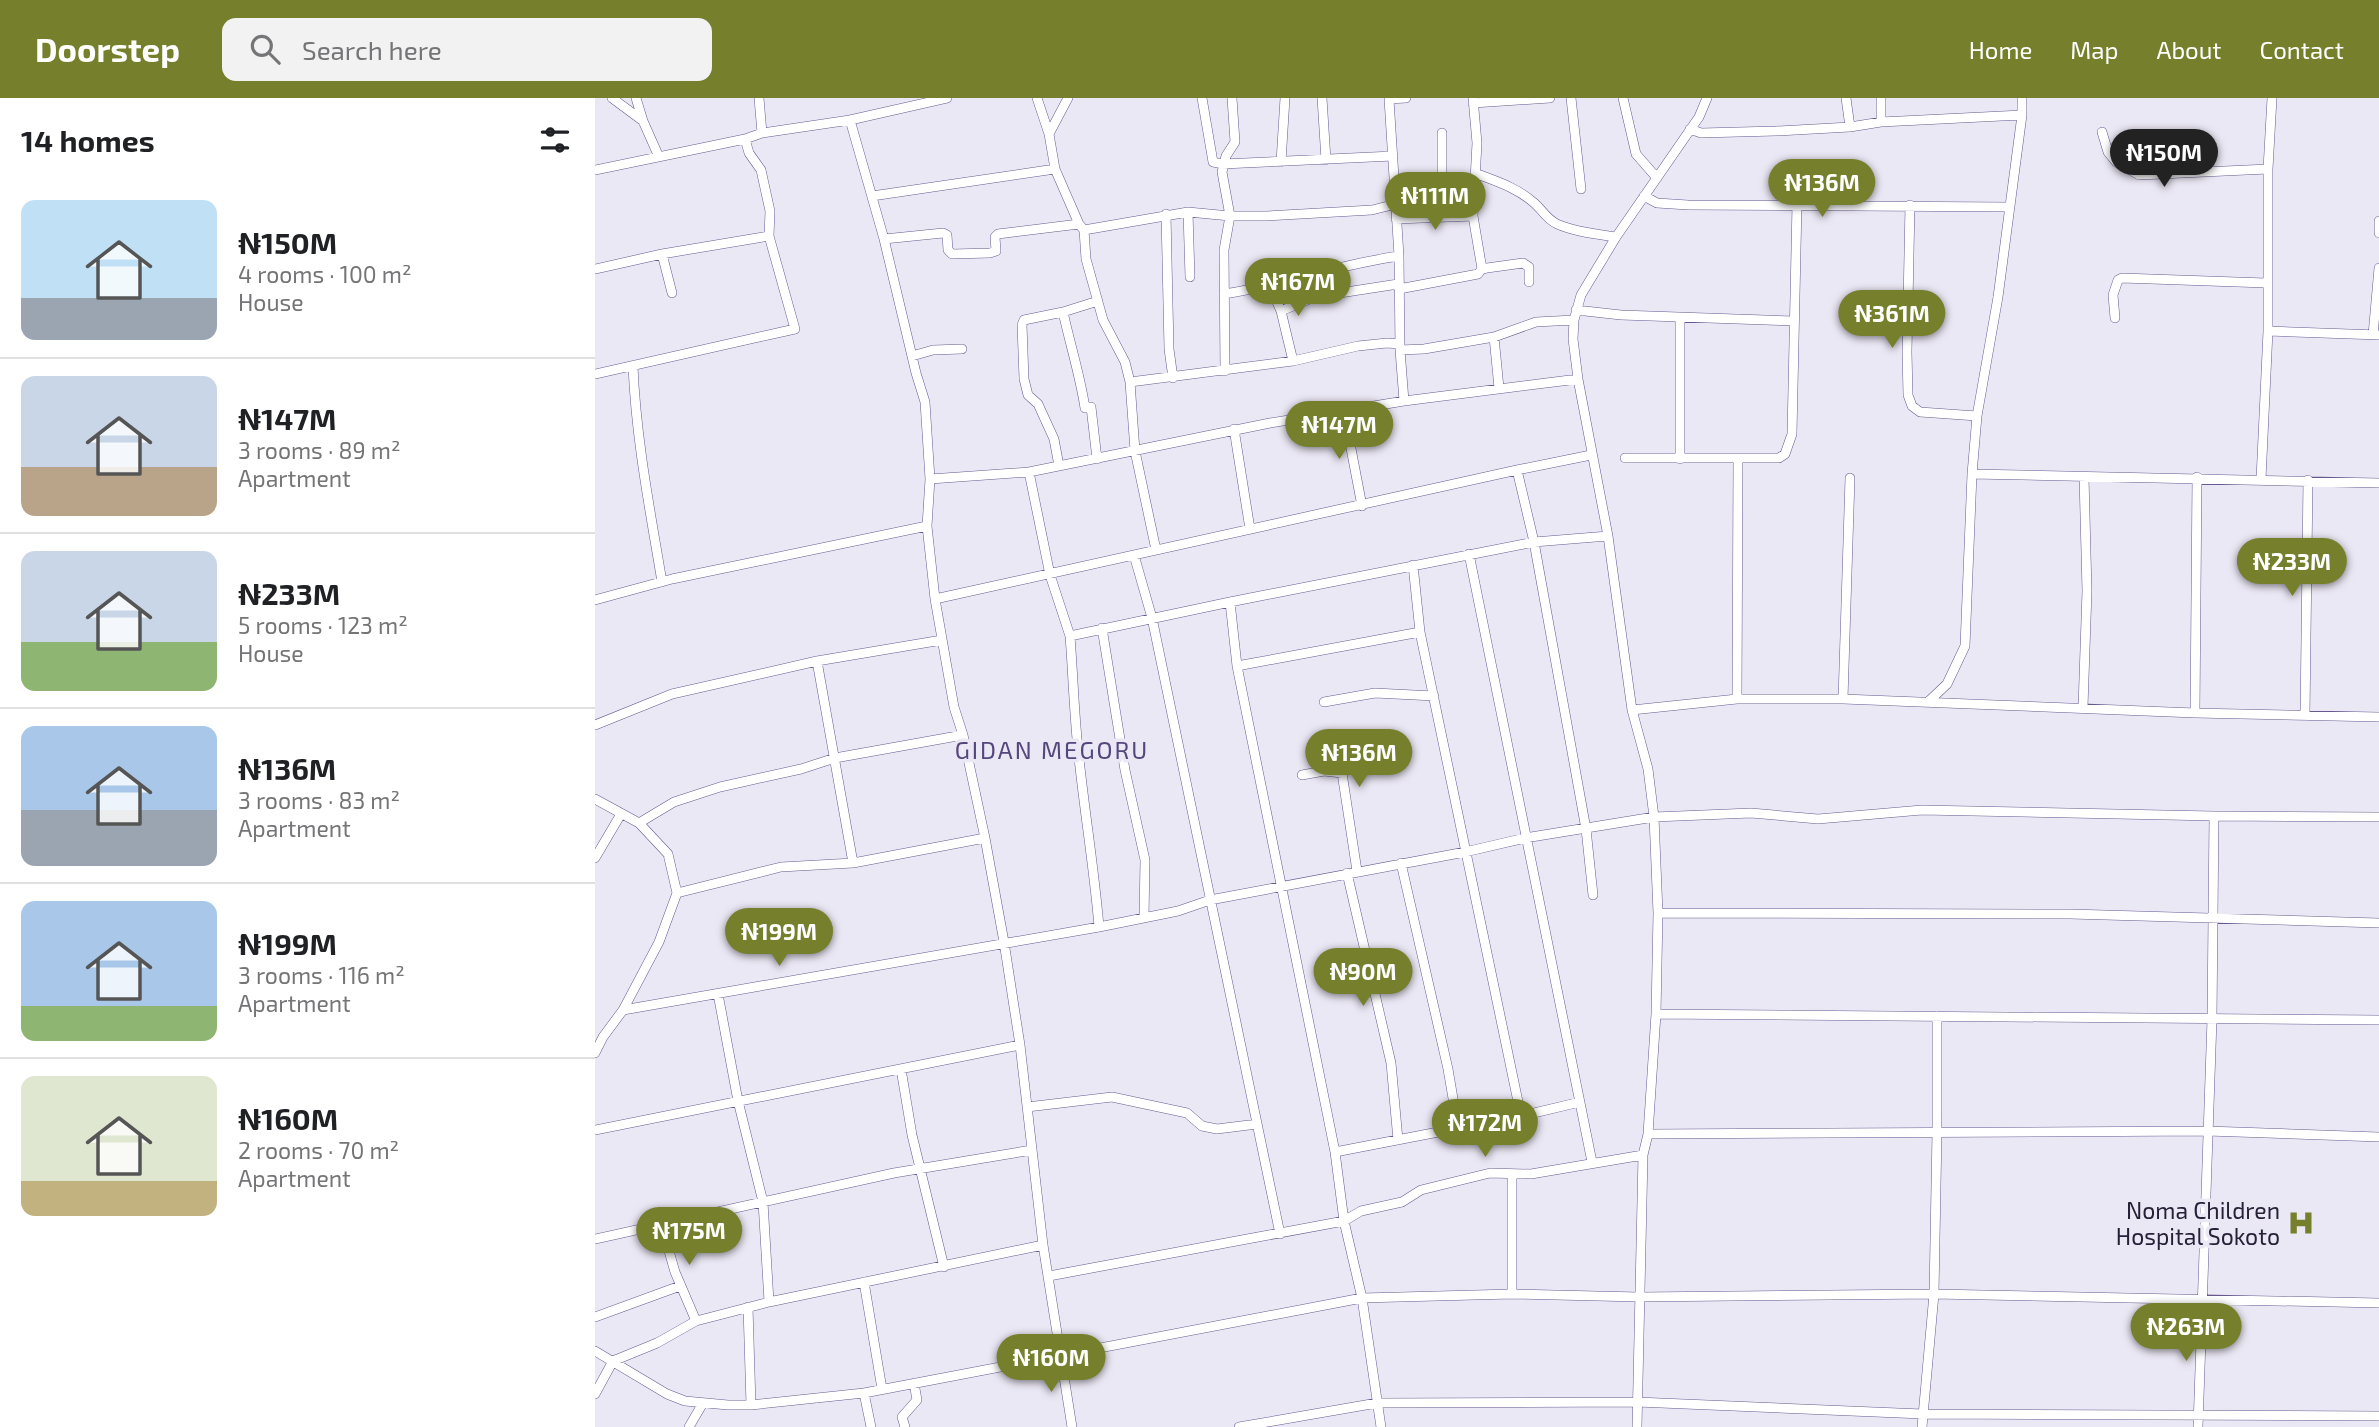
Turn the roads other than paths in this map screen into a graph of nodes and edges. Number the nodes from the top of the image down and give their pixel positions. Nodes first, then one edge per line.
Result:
1 (612, 98) edge
2 (636, 98) edge
3 (759, 98) edge
4 (947, 98) edge
5 (1037, 98) edge
6 (1068, 98) edge
7 (1202, 98) edge
8 (1232, 98) edge
9 (1285, 98) edge
10 (1322, 98) edge
11 (1406, 98) edge
12 (1550, 98) edge
13 (1571, 98) edge
14 (1623, 98) edge
15 (1707, 98) edge
16 (1846, 98) edge
17 (1881, 98) edge
18 (2022, 98) edge
19 (2272, 98) edge
20 (921, 100) edge
21 (1473, 101) edge
22 (2022, 115) junction
23 (850, 120) junction
24 (643, 121) junction
25 (1881, 122) junction
26 (1850, 127) junction
27 (1691, 129) junction
28 (2102, 132) dead end
29 (762, 133) junction
30 (1442, 133) dead end
31 (1049, 134) junction
32 (745, 139) junction
33 (1393, 156) junction
34 (659, 157) junction
35 (1326, 160) junction
36 (1281, 162) junction
37 (1223, 164) junction
38 (1055, 169) junction
39 (2267, 169) junction
40 (595, 170) edge
41 (1475, 173) junction
42 (1657, 178) junction
43 (1581, 189) dead end
44 (872, 195) junction
45 (1644, 196) junction
46 (1396, 204) junction
47 (1797, 204) junction
48 (1910, 205) junction
49 (2010, 207) junction
50 (1188, 212) junction
51 (1166, 214) junction
52 (1230, 216) junction
53 (1442, 216) junction
54 (1473, 216) junction
55 (1396, 219) junction
56 (2379, 220) edge
57 (1082, 227) junction
58 (2379, 233) edge
59 (769, 236) junction
60 (1616, 237) junction
61 (884, 239) junction
62 (662, 254) junction
63 (1399, 256) junction
64 (2379, 268) edge
65 (595, 269) edge
66 (1482, 269) junction
67 (1190, 276) dead end
68 (1529, 282) dead end
69 (2266, 283) junction
70 (1270, 286) junction
71 (1399, 286) junction
72 (672, 293) dead end
73 (1224, 294) junction
74 (1098, 300) junction
75 (1576, 310) junction
76 (1281, 311) junction
77 (1063, 312) junction
78 (1681, 318) junction
79 (2115, 318) dead end
80 (1574, 320) junction
81 (1794, 321) junction
82 (2267, 331) junction
83 (2376, 335) edge
84 (1494, 337) junction
85 (1400, 347) junction
86 (962, 349) dead end
87 (912, 356) junction
88 (1293, 360) junction
89 (633, 366) junction
90 (1225, 371) junction
91 (595, 374) edge
92 (1173, 378) junction
93 (1578, 379) junction
94 (1130, 383) junction
95 (1499, 388) junction
96 (1404, 401) junction
97 (1344, 412) junction
98 (1977, 416) junction
99 (1234, 429) junction
100 (1135, 451) junction
101 (1591, 455) junction
102 (1625, 458) dead end
103 (1097, 459) junction
104 (1680, 459) junction
105 (1738, 459) junction
106 (1059, 466) junction
107 (1517, 470) junction
108 (1029, 472) junction
109 (1972, 474) junction
110 (2084, 477) junction
111 (2197, 477) junction
112 (930, 478) junction
113 (1850, 478) dead end
114 (2261, 479) junction
115 (2308, 480) junction
116 (2379, 483) edge
117 (1362, 506) junction
118 (927, 526) junction
119 (1251, 529) junction
120 (1608, 536) junction
121 (1534, 542) junction
122 (1156, 550) junction
123 (1469, 554) junction
124 (1134, 555) junction
125 (1413, 565) junction
126 (1050, 575) junction
127 (662, 582) junction
128 (935, 599) junction
129 (595, 600) edge
130 (1230, 602) junction
131 (1152, 618) junction
132 (1102, 628) junction
133 (1420, 632) junction
134 (1070, 636) junction
135 (942, 640) junction
136 (817, 661) junction
137 (1237, 666) junction
138 (1434, 696) junction
139 (1737, 699) junction
140 (1843, 699) junction
141 (1324, 702) dead end
142 (1928, 702) junction
143 (2083, 707) junction
144 (1632, 710) junction
145 (2195, 713) junction
146 (2305, 716) junction
147 (2379, 717) edge
148 (595, 725) edge
149 (963, 735) junction
150 (835, 758) junction
151 (1302, 775) dead end
152 (595, 799) edge
153 (621, 814) junction
154 (2214, 816) junction
155 (1654, 817) junction
156 (2379, 817) edge
157 (639, 822) junction
158 (1586, 829) junction
159 (985, 838) junction
160 (1525, 838) junction
161 (1465, 852) junction
162 (595, 858) edge
163 (853, 863) junction
164 (1401, 863) junction
165 (1352, 872) junction
166 (1283, 887) junction
167 (677, 892) junction
168 (1593, 895) dead end
169 (1210, 900) junction
170 (1658, 913) junction
171 (1144, 918) junction
172 (2212, 918) junction
173 (2379, 923) edge
174 (1099, 927) junction
175 (1004, 942) junction
176 (717, 994) junction
177 (623, 1010) junction
178 (1657, 1014) junction
179 (1937, 1016) junction
180 (2212, 1019) junction
181 (2379, 1020) edge
182 (1020, 1045) junction
183 (595, 1053) edge
184 (901, 1069) junction
185 (738, 1101) junction
186 (1580, 1102) junction
187 (1027, 1107) junction
188 (1521, 1116) junction
189 (1257, 1124) junction
190 (1458, 1128) junction
191 (595, 1130) edge
192 (2207, 1131) junction
193 (1937, 1132) junction
194 (1648, 1134) junction
195 (2379, 1138) edge
196 (1398, 1140) junction
197 (1032, 1150) junction
198 (1335, 1152) junction
199 (1643, 1155) junction
200 (1592, 1162) junction
201 (919, 1168) junction
202 (1511, 1175) junction
203 (763, 1202) junction
204 (1344, 1221) junction
205 (661, 1223) junction
206 (1280, 1234) junction
207 (595, 1239) edge
208 (1043, 1245) junction
209 (944, 1267) junction
210 (1049, 1276) junction
211 (864, 1283) junction
212 (680, 1286) junction
213 (1512, 1294) junction
214 (1934, 1294) junction
215 (1639, 1297) junction
216 (1362, 1298) junction
217 (2204, 1300) junction
218 (769, 1302) junction
219 (2379, 1303) edge
220 (748, 1307) junction
221 (595, 1317) edge
222 (696, 1321) junction
223 (595, 1351) edge
224 (1059, 1355) junction
225 (613, 1360) junction
226 (914, 1383) junction
227 (882, 1389) junction
228 (595, 1394) edge
229 (864, 1394) junction
230 (1637, 1402) junction
231 (703, 1403) junction
232 (1377, 1403) junction
233 (751, 1405) junction
234 (1923, 1414) junction
235 (2198, 1415) junction
236 (2379, 1416) edge
237 (689, 1427) edge
238 (871, 1427) edge
239 (905, 1427) edge
240 (1072, 1427) edge
241 (1239, 1427) edge
242 (1381, 1427) edge
243 (1637, 1427) edge
244 (1922, 1427) edge
245 (2198, 1427) edge

1 - 24 street
2 - 24 street
3 - 29 street
4 - 20 street
5 - 31 street
6 - 31 street
7 - 37 street
8 - 37 street
9 - 36 street
10 - 35 street
11 - 33 street
12 - 21 street
13 - 43 street
14 - 42 street
15 - 27 street
16 - 26 street
17 - 25 street
18 - 22 street
19 - 39 street
20 - 23 street
21 - 41 street
22 - 25 street
22 - 49 street
23 - 29 street
23 - 44 street
24 - 34 street
25 - 26 street
26 - 27 street
27 - 42 street
28 - 39 street
29 - 32 street
30 - 53 street
31 - 38 street
32 - 34 street
32 - 59 street
33 - 35 street
33 - 46 street
34 - 40 street
35 - 36 street
36 - 37 street
37 - 52 street
38 - 44 street
38 - 57 street
39 - 69 street
41 - 54 street
41 - 60 street
42 - 45 street
44 - 61 street
45 - 47 street
45 - 60 street
46 - 52 street
46 - 55 street
47 - 48 street
47 - 81 street
48 - 49 street
48 - 98 street
49 - 98 street
50 - 51 street
50 - 52 street
50 - 67 street
51 - 57 street
51 - 92 street
52 - 73 street
53 - 54 street
53 - 55 street
54 - 66 street
55 - 63 street
56 - 58 street
57 - 61 street
57 - 74 street
59 - 62 street
59 - 89 street
60 - 75 street
61 - 87 street
62 - 65 street
62 - 72 street
63 - 70 street
63 - 71 street
64 - 83 street
66 - 68 street
66 - 71 street
69 - 79 street
69 - 82 street
70 - 73 street
70 - 76 street
71 - 76 street
71 - 85 street
73 - 90 street
74 - 77 street
74 - 94 street
75 - 78 street
75 - 80 street
76 - 88 street
77 - 103 street
77 - 106 street
78 - 81 street
78 - 104 street
80 - 84 street
80 - 93 street
81 - 105 street
82 - 83 street
82 - 114 street
84 - 85 street
84 - 95 street
85 - 88 street
85 - 96 street
86 - 87 street
87 - 112 street
88 - 90 street
89 - 91 street
89 - 127 street
90 - 92 street
92 - 94 street
93 - 95 street
93 - 101 street
94 - 100 street
95 - 96 street
96 - 97 street
97 - 99 street
97 - 117 street
98 - 109 street
99 - 100 street
99 - 119 street
100 - 103 street
100 - 122 street
101 - 107 street
101 - 120 street
102 - 104 street
103 - 106 street
104 - 105 street
105 - 139 street
106 - 108 street
107 - 117 street
107 - 121 street
108 - 112 street
108 - 126 street
109 - 110 street
109 - 142 street
110 - 111 street
110 - 143 street
111 - 114 street
111 - 145 street
112 - 118 street
113 - 140 street
114 - 115 street
115 - 116 street
115 - 146 street
117 - 119 street
118 - 127 street
118 - 128 street
119 - 122 street
120 - 121 street
120 - 144 street
121 - 123 street
121 - 158 street
122 - 124 street
123 - 125 street
123 - 160 street
124 - 126 street
124 - 131 street
125 - 130 street
125 - 133 street
126 - 128 street
126 - 134 street
127 - 129 street
128 - 135 street
130 - 131 street
130 - 137 street
131 - 132 street
131 - 169 street
132 - 134 street
132 - 171 street
133 - 137 street
133 - 138 street
134 - 174 street
135 - 136 street
135 - 149 street
136 - 148 street
136 - 150 street
137 - 166 street
138 - 141 street
138 - 161 street
139 - 140 street
139 - 144 street
140 - 142 street
142 - 143 street
143 - 145 street
144 - 155 street
145 - 146 street
146 - 147 street
149 - 150 street
149 - 159 street
150 - 157 street
150 - 163 street
151 - 165 street
152 - 153 street
153 - 157 street
153 - 162 street
154 - 155 street
154 - 156 street
154 - 172 street
155 - 158 street
155 - 170 street
157 - 167 street
158 - 160 street
158 - 168 street
159 - 163 street
159 - 175 street
160 - 161 street
160 - 186 street
161 - 164 street
161 - 188 street
163 - 167 street
164 - 165 street
164 - 190 street
165 - 166 street
165 - 196 street
166 - 169 street
166 - 198 street
167 - 177 street
169 - 171 street
169 - 189 street
170 - 172 street
170 - 178 street
171 - 174 street
172 - 173 street
172 - 180 street
174 - 175 street
175 - 176 street
175 - 182 street
176 - 177 street
176 - 185 street
177 - 183 street
178 - 179 street
178 - 194 street
179 - 180 street
179 - 193 street
180 - 181 street
180 - 192 street
182 - 184 street
182 - 187 street
184 - 185 street
184 - 201 street
185 - 191 street
185 - 203 street
186 - 188 street
186 - 200 street
187 - 189 street
187 - 197 street
188 - 190 street
189 - 206 street
190 - 196 street
192 - 193 street
192 - 195 street
192 - 217 street
193 - 194 street
193 - 214 street
194 - 199 street
196 - 198 street
197 - 201 street
197 - 208 street
198 - 204 street
199 - 200 street
199 - 215 street
200 - 202 street
201 - 203 street
201 - 209 street
202 - 204 street
202 - 213 street
203 - 205 street
203 - 218 street
204 - 206 street
204 - 216 street
205 - 207 street
205 - 212 street
206 - 210 street
208 - 209 street
208 - 210 street
209 - 211 street
210 - 224 street
211 - 218 street
211 - 227 street
212 - 221 street
212 - 222 street
213 - 215 street
213 - 216 street
214 - 215 street
214 - 217 street
214 - 234 street
215 - 230 street
216 - 224 street
216 - 232 street
217 - 219 street
217 - 235 street
218 - 220 street
220 - 222 street
220 - 233 street
222 - 225 street
223 - 225 street
224 - 226 street
224 - 240 street
225 - 228 street
225 - 231 street
226 - 227 street
226 - 239 street
227 - 229 street
229 - 233 street
229 - 238 street
230 - 232 street
230 - 234 street
230 - 243 street
231 - 233 street
231 - 237 street
232 - 241 street
232 - 242 street
234 - 235 street
234 - 244 street
235 - 236 street
235 - 245 street

